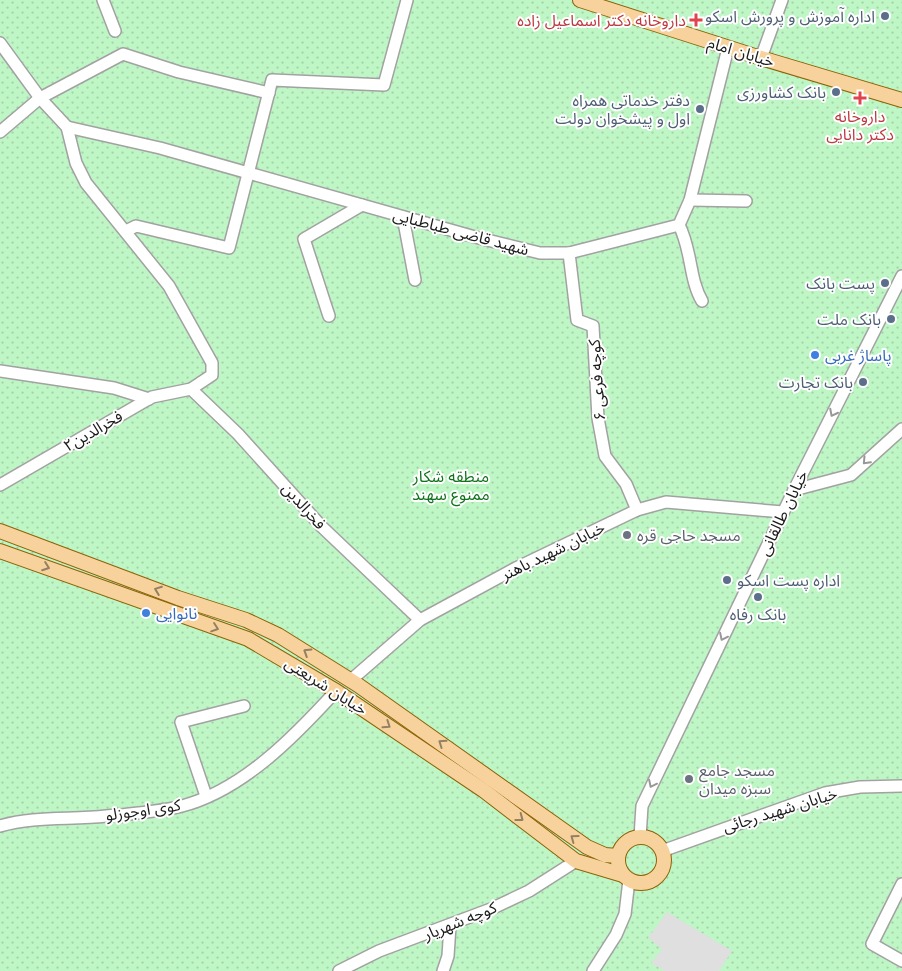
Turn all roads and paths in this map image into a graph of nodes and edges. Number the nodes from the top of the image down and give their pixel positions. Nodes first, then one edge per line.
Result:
1 (103, 0) edge
2 (407, 0) edge
3 (782, 0) edge
4 (586, 1) edge
5 (115, 31) dead end
6 (0, 43) edge
7 (728, 48) junction
8 (761, 58) junction
9 (268, 93) junction
10 (40, 98) junction
11 (902, 100) edge
12 (67, 127) junction
13 (0, 132) edge
14 (248, 173) junction
15 (690, 200) junction
16 (746, 201) dead end
17 (362, 205) junction
18 (403, 217) junction
19 (679, 224) junction
20 (126, 231) junction
21 (569, 252) junction
22 (902, 276) edge
23 (415, 280) dead end
24 (702, 301) dead end
25 (329, 316) dead end
26 (0, 371) edge
27 (191, 388) junction
28 (149, 399) junction
29 (902, 429) edge
30 (0, 484) edge
31 (794, 490) junction
32 (637, 510) junction
33 (783, 512) junction
34 (0, 531) edge
35 (0, 551) edge
36 (105, 570) junction
37 (98, 586) junction
38 (420, 620) junction
39 (352, 680) junction
40 (336, 690) junction
41 (244, 706) dead end
42 (902, 786) edge
43 (206, 796) junction
44 (0, 826) edge
45 (640, 837) junction
46 (662, 851) junction
47 (618, 856) junction
48 (576, 861) junction
49 (626, 878) junction
50 (902, 884) edge
51 (450, 926) junction
52 (902, 961) edge
53 (339, 971) edge
54 (443, 971) edge
55 (593, 971) edge

1 - 5 street
2 - 9 street
3 - 8 street
4 - 7 main road, خیابان امام
6 - 10 street
7 - 8 main road, خیابان امام
7 - 15 street
8 - 11 main road, خیابان امام
9 - 10 street
9 - 14 street
10 - 12 street
10 - 13 street
12 - 14 street, شهید قاضی طباطبایی
12 - 20 street
14 - 17 street, شهید قاضی طباطبایی
14 - 20 street
15 - 16 street
15 - 19 street
17 - 18 street, شهید قاضی طباطبایی
17 - 25 street
18 - 21 street, شهید قاضی طباطبایی
18 - 23 street
19 - 21 street, شهید قاضی طباطبایی
19 - 24 street
20 - 27 street
21 - 32 street, کوچه فرعی ۶
22 -> 31 street, خیابان طالقانی
26 - 28 street
27 - 28 street, فخرالدین۲
27 - 38 street, فخرالدین
28 - 30 street, فخرالدین۲
29 -> 31 street
31 - 33 street, خیابان طالقانی
32 - 33 street, خیابان شهید باهنر
32 - 38 street, خیابان شهید باهنر
33 -> 45 street, خیابان طالقانی
34 - 36 main road, خیابان شریعتی
35 -> 37 main road, خیابان شریعتی
36 - 37 main road
39 -> 36 main road, خیابان شریعتی
37 -> 40 main road, خیابان شریعتی
38 - 39 street, خیابان شهید باهنر
47 -> 39 main road, خیابان شریعتی
40 - 43 street, کوی اوجوزلو
40 -> 48 main road, خیابان شریعتی
41 - 43 street
42 - 46 street, خیابان شهید رجائی
43 - 44 street, کوی اوجوزلو
45 - 46 main road
45 - 47 main road
46 - 49 main road
47 - 49 main road
48 - 49 main road, خیابان شریعتی
48 - 51 street, کوچه شهریار
49 - 55 street
50 - 52 street
51 - 53 street, کوچه شهریار
51 - 54 street

